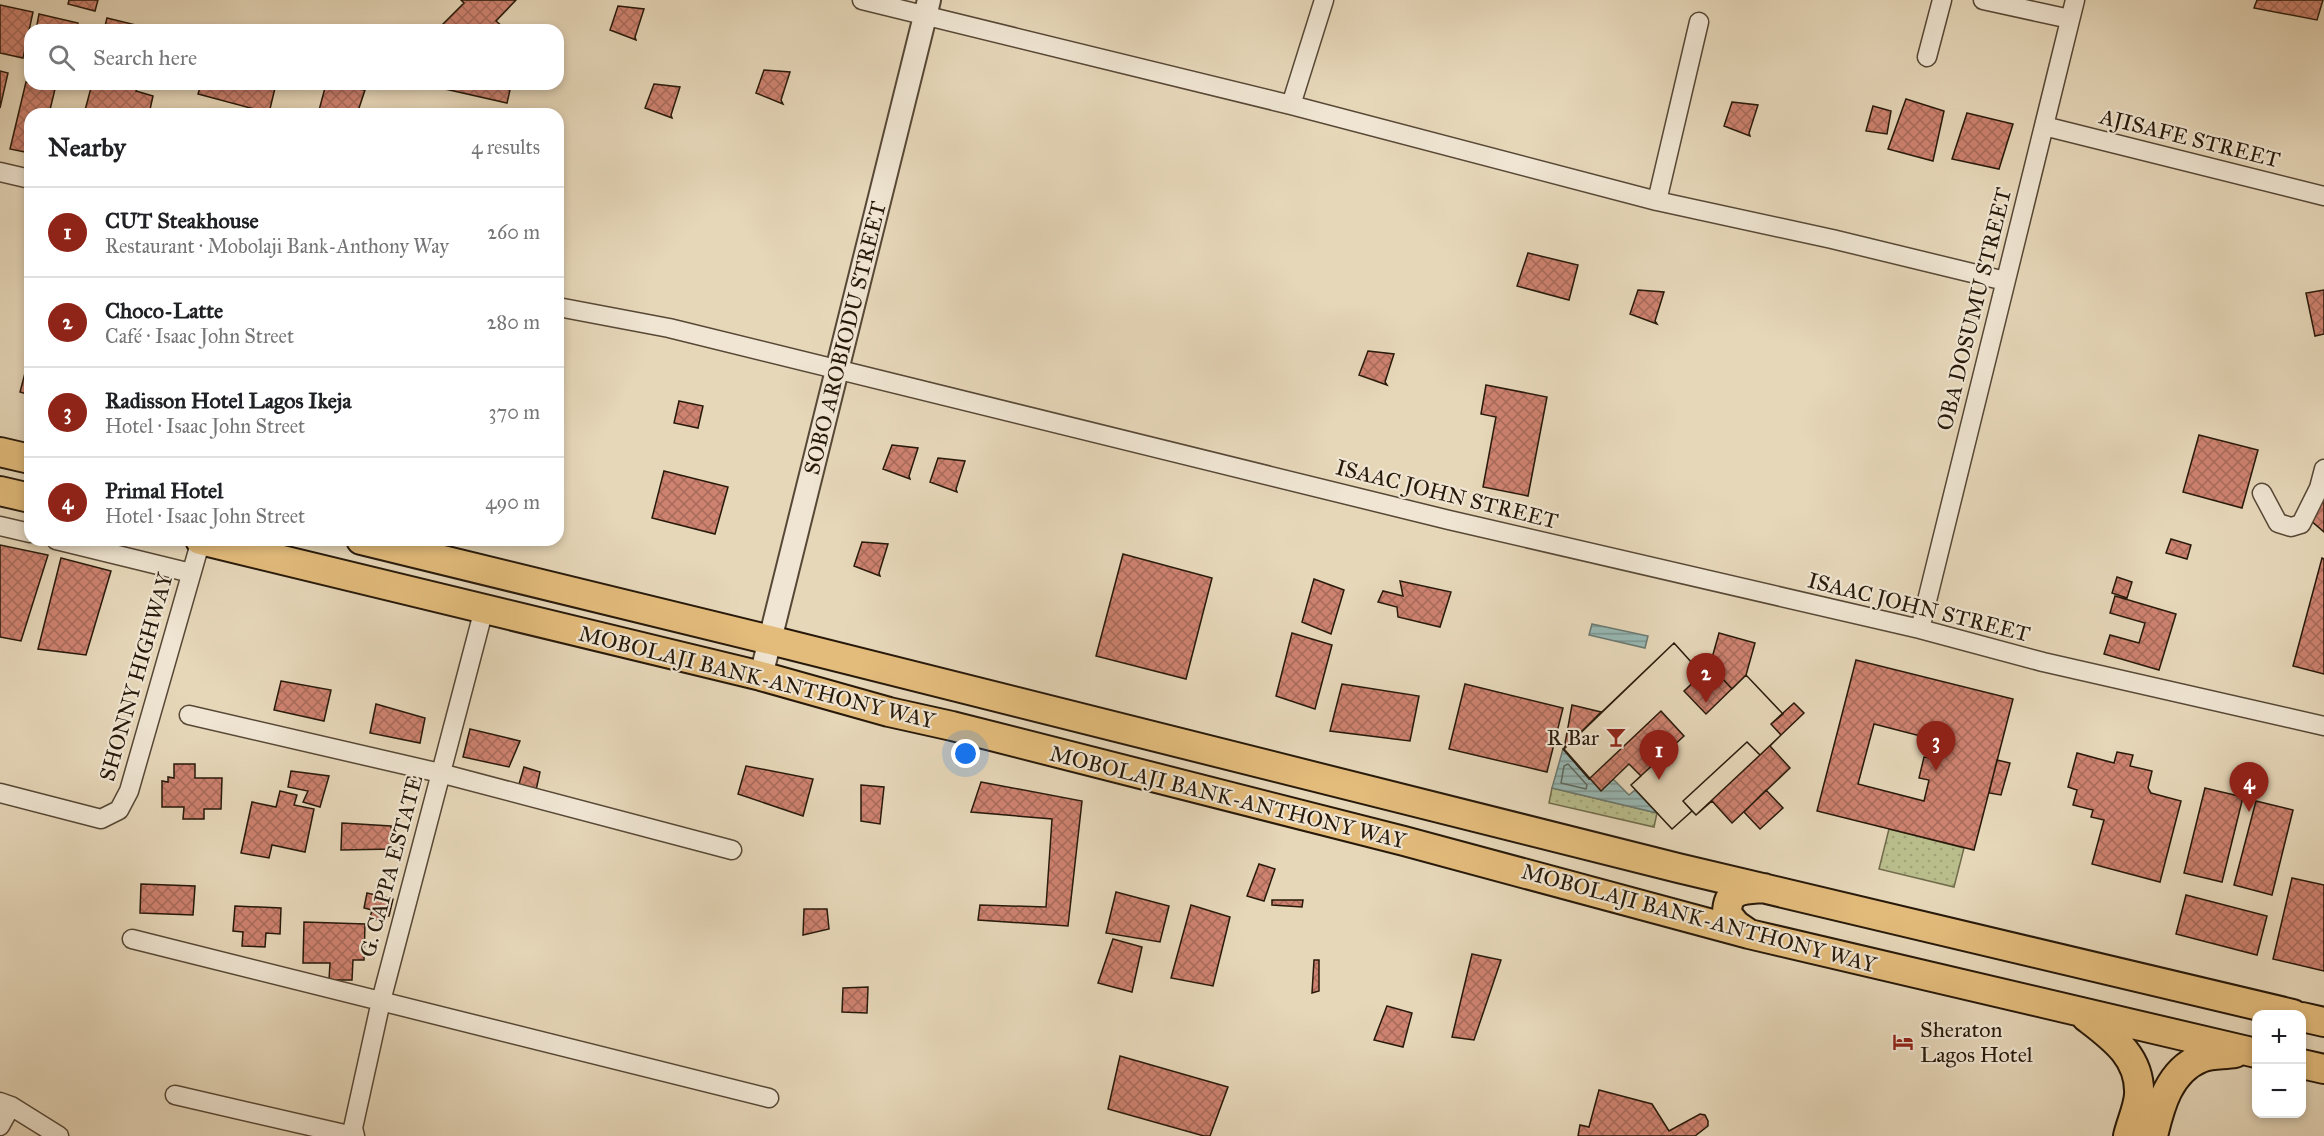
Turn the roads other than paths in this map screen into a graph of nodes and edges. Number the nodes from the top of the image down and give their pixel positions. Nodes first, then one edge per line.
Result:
1 (862, 0) edge
2 (1324, 0) edge
3 (1942, 0) edge
4 (1983, 0) edge
5 (2075, 0) edge
6 (2005, 2) edge
7 (927, 7) edge
8 (2070, 19) junction
9 (1699, 22) dead end
10 (1927, 57) dead end
11 (1291, 105) junction
12 (2044, 126) junction
13 (0, 172) edge
14 (24, 178) edge
15 (2324, 196) edge
16 (1657, 201) junction
17 (2006, 282) junction
18 (564, 308) edge
19 (837, 369) junction
20 (0, 452) edge
21 (24, 458) edge
22 (2324, 469) edge
23 (0, 491) edge
24 (2262, 493) dead end
25 (24, 497) edge
26 (0, 526) edge
27 (24, 532) edge
28 (81, 546) edge
29 (199, 546) edge
30 (226, 546) edge
31 (386, 546) edge
32 (191, 573) junction
33 (484, 609) junction
34 (1920, 629) junction
35 (770, 640) junction
36 (761, 676) junction
37 (189, 715) dead end
38 (2324, 726) edge
39 (440, 773) junction
40 (0, 794) edge
41 (732, 850) dead end
42 (1678, 868) junction
43 (1764, 888) junction
44 (1669, 913) junction
45 (1749, 934) junction
46 (132, 939) dead end
47 (381, 1001) junction
48 (2077, 1010) junction
49 (2276, 1010) edge
50 (2306, 1018) edge
51 (2324, 1022) edge
52 (2252, 1052) edge
53 (2252, 1052) edge
54 (2306, 1065) edge
55 (2324, 1070) edge
56 (175, 1095) dead end
57 (769, 1098) dead end
58 (6, 1104) edge
59 (0, 1126) edge
60 (59, 1136) edge
61 (354, 1136) edge
62 (2128, 1136) edge
63 (2153, 1136) edge

1 - 7 street
2 - 11 street
3 - 10 street
4 - 6 street
5 - 8 street, OBA DOSUMU STREET
6 - 8 street
7 - 11 street
7 - 19 street, SOBO AROBIODU STREET
8 - 12 street, OBA DOSUMU STREET
9 - 16 street
11 - 16 street
12 - 15 street, AJISAFE STREET
12 - 17 street, OBA DOSUMU STREET
13 - 14 street
16 - 17 street
17 - 34 street, OBA DOSUMU STREET
18 - 19 street, ISAAC JOHN STREET
19 - 34 street, ISAAC JOHN STREET
19 - 35 street, SOBO AROBIODU STREET
20 - 21 main road
22 - 24 street
23 - 25 main road
26 - 27 street
28 - 32 street
29 - 32 street, SHONNY HIGHWAY
30 - 33 main road, MOBOLAJI BANK-ANTHONY WAY
31 - 35 main road, MOBOLAJI BANK-ANTHONY WAY
32 - 40 street, SHONNY HIGHWAY
33 - 36 main road, MOBOLAJI BANK-ANTHONY WAY
33 - 39 street, G. CAPPA ESTATE
34 - 38 street, ISAAC JOHN STREET
35 - 36 street, SOBO AROBIODU STREET
35 - 42 main road, MOBOLAJI BANK-ANTHONY WAY
36 - 44 main road, MOBOLAJI BANK-ANTHONY WAY
37 - 39 street
39 - 41 street
39 - 47 street, G. CAPPA ESTATE
42 - 43 main road, MOBOLAJI BANK-ANTHONY WAY
42 - 44 main road
43 - 45 main road
43 - 49 main road, MOBOLAJI BANK-ANTHONY WAY
44 - 45 main road, MOBOLAJI BANK-ANTHONY WAY
45 - 48 main road, MOBOLAJI BANK-ANTHONY WAY
46 - 47 street
47 - 57 street
47 - 61 street, G. CAPPA ESTATE
48 - 52 main road, MOBOLAJI BANK-ANTHONY WAY
48 - 62 main road
50 - 51 main road
53 - 63 main road
54 - 55 main road
56 - 61 street
58 - 59 street
58 - 60 street

